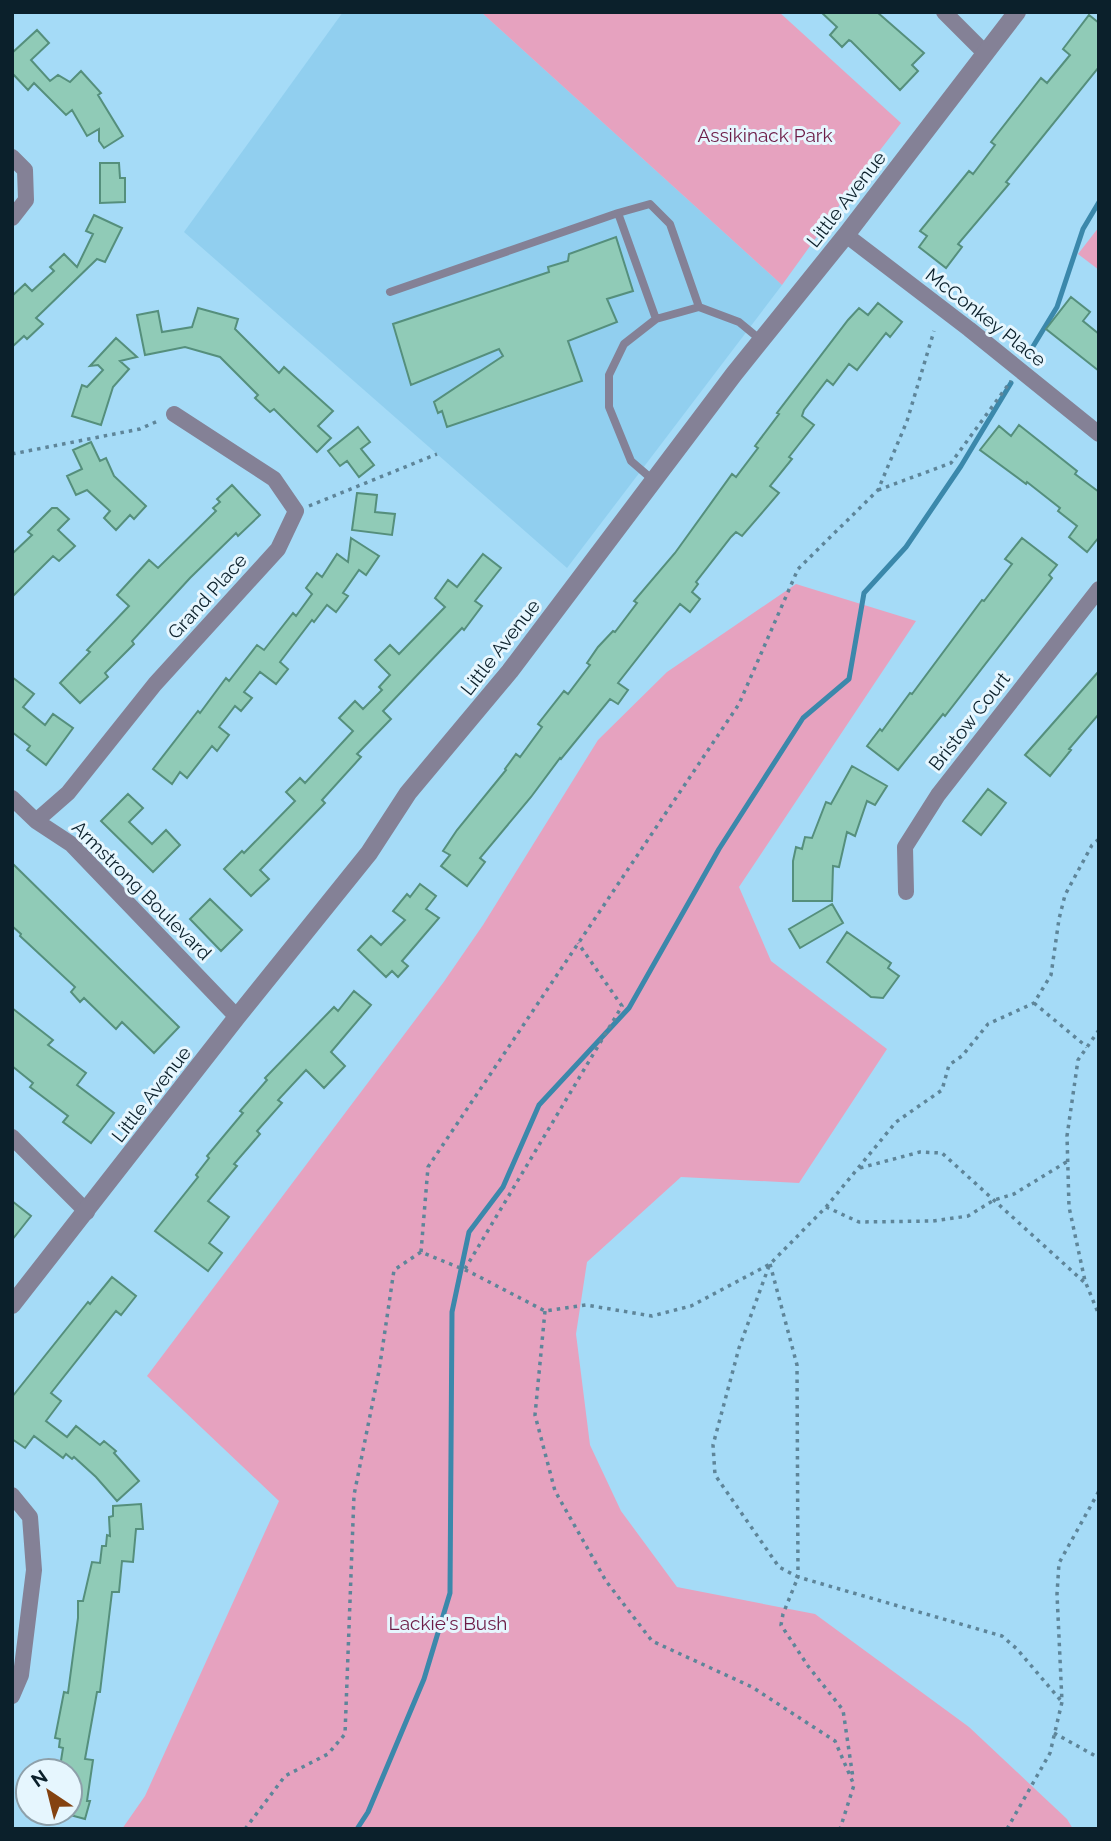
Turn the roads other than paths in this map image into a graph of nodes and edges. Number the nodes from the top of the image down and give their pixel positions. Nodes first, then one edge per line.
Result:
1 (944, 12) edge
2 (1017, 12) edge
3 (985, 53) junction
4 (12, 157) edge
5 (618, 213) junction
6 (12, 218) edge
7 (846, 234) junction
8 (390, 292) dead end
9 (699, 307) junction
10 (656, 319) junction
11 (762, 341) junction
12 (174, 415) road end
13 (1099, 434) edge
14 (653, 481) junction
15 (1099, 589) edge
16 (12, 798) edge
17 (36, 821) junction
18 (906, 892) dead end
19 (237, 1017) junction
20 (12, 1137) edge
21 (87, 1212) junction
22 (12, 1305) edge
23 (12, 1495) edge
24 (12, 1696) edge

1 - 3 street
2 - 3 street, Little Avenue
3 - 7 street, Little Avenue
4 - 6 street
5 - 8 lane
5 - 9 lane
5 - 10 lane
7 - 11 street, Little Avenue
7 - 13 street, McConkey Place
9 - 10 lane
9 - 11 lane
10 - 14 lane
11 - 14 street, Little Avenue
12 - 17 street, Grand Place
14 - 19 street, Little Avenue
15 - 18 street, Bristow Court
16 - 17 street, Armstrong Boulevard
17 - 19 street, Armstrong Boulevard
19 - 21 street, Little Avenue
20 - 21 street
21 - 22 street, Little Avenue
23 - 24 street

